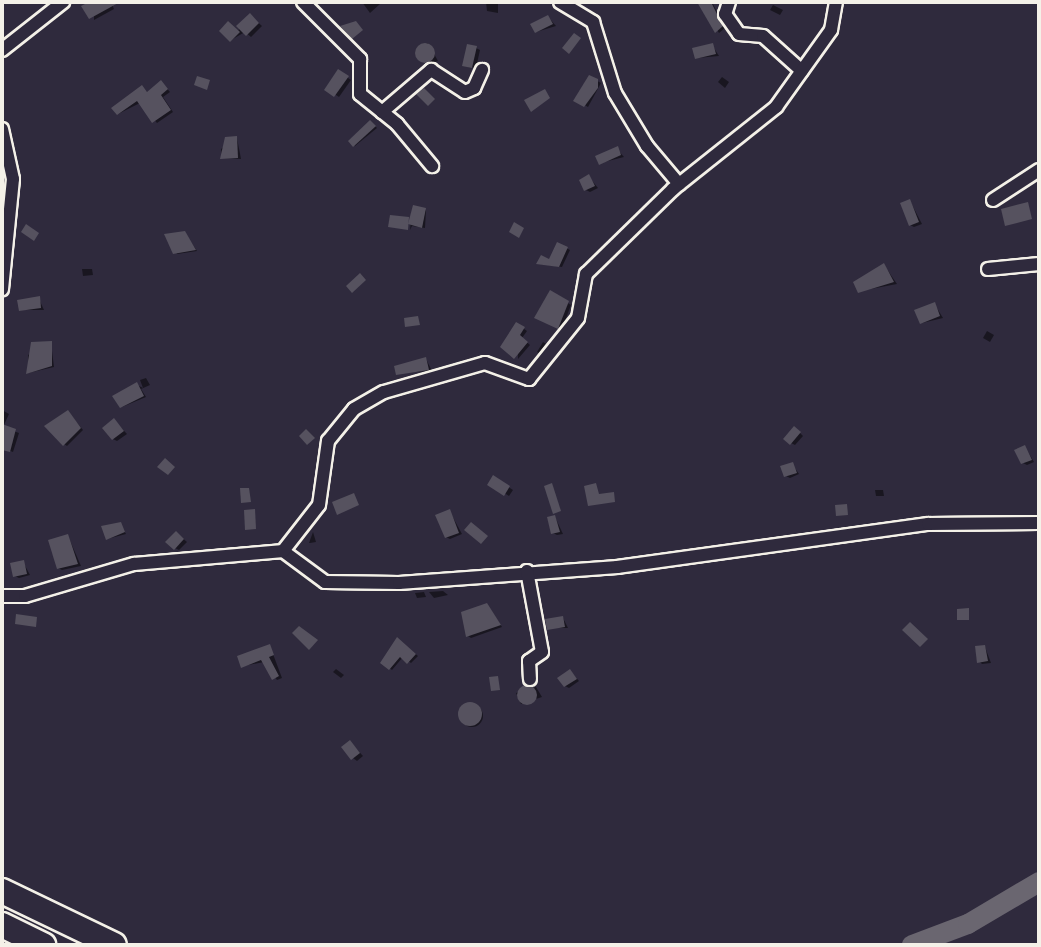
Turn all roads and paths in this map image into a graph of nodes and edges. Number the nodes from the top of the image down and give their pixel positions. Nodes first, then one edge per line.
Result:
1 (63, 2) edge
2 (303, 2) edge
3 (560, 2) edge
4 (729, 2) edge
5 (836, 2) edge
6 (2, 50) edge
7 (482, 70) dead end
8 (802, 71) junction
9 (382, 112) junction
10 (2, 129) edge
11 (432, 166) dead end
12 (1039, 170) edge
13 (679, 184) junction
14 (993, 200) dead end
15 (1039, 264) edge
16 (988, 269) dead end
17 (2, 289) edge
18 (1039, 523) edge
19 (283, 551) junction
20 (527, 571) junction
21 (2, 596) edge
22 (530, 679) dead end
23 (2, 891) edge
24 (2, 925) edge
25 (43, 945) edge
26 (114, 945) edge

1 - 6 street
2 - 9 street
3 - 13 street
4 - 8 street
5 - 8 street
7 - 9 street
8 - 13 street
9 - 11 street
10 - 17 street
12 - 14 street
13 - 19 street
15 - 16 street
18 - 20 street
19 - 20 street
19 - 21 street
20 - 22 street
23 - 26 highway
24 - 25 highway

